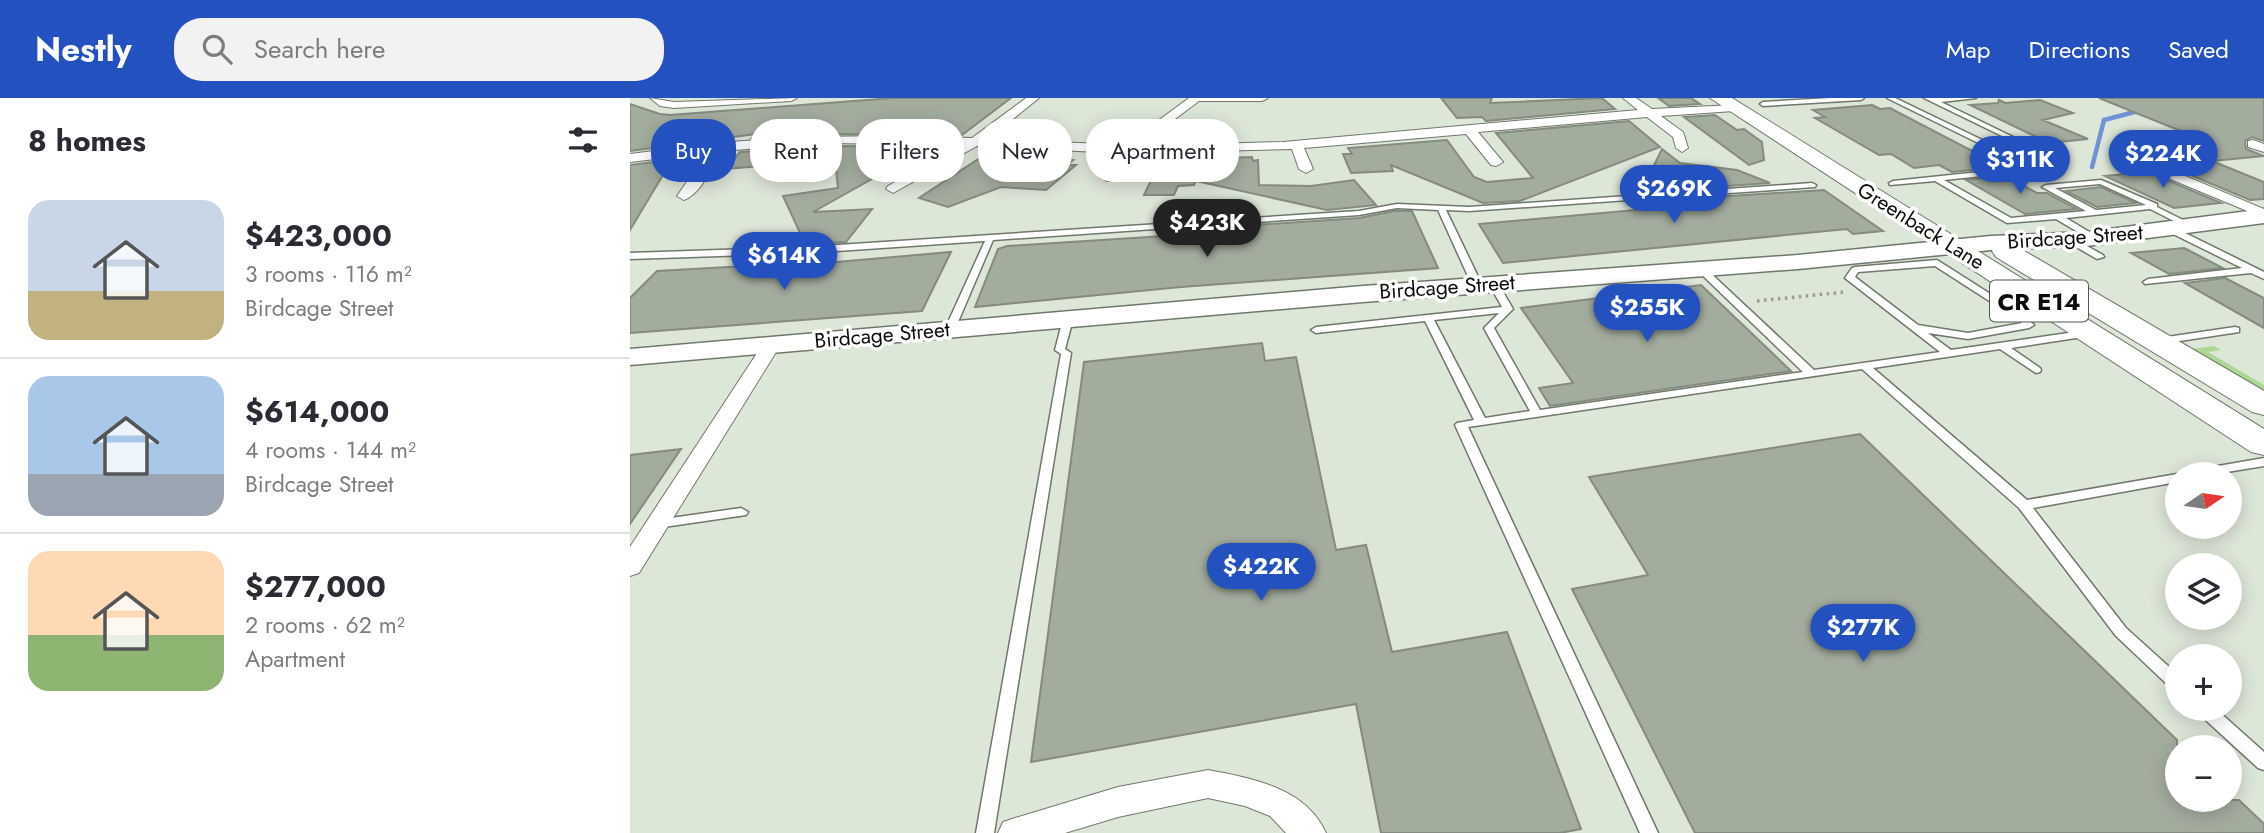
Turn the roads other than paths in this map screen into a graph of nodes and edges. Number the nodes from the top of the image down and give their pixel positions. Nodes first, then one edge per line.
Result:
1 (656, 98) edge
2 (791, 98) edge
3 (1033, 98) edge
4 (1196, 98) edge
5 (1262, 98) edge
6 (1629, 98) edge
7 (1861, 98) edge
8 (1890, 98) edge
9 (1973, 98) edge
10 (1930, 99) edge
11 (1742, 102) edge
12 (1790, 107) edge
13 (1652, 114) junction
14 (1167, 119) edge
15 (1469, 130) junction
16 (1806, 130) dead end
17 (975, 144) junction
18 (1296, 144) junction
19 (736, 146) edge
20 (1835, 147) dead end
21 (1086, 148) edge
22 (1239, 148) edge
23 (1682, 148) dead end
24 (651, 155) edge
25 (630, 158) edge
26 (1496, 162) dead end
27 (2028, 165) junction
28 (2154, 167) dead end
29 (1306, 169) dead end
30 (1936, 178) junction
31 (696, 182) edge
32 (1893, 183) junction
33 (1812, 185) dead end
34 (893, 189) dead end
35 (684, 196) dead end
36 (1926, 203) dead end
37 (2151, 207) junction
38 (1441, 208) junction
39 (2098, 214) junction
40 (2263, 216) edge
41 (2059, 217) junction
42 (2193, 227) junction
43 (2170, 229) junction
44 (1955, 234) junction
45 (990, 237) junction
46 (1991, 243) junction
47 (2097, 247) junction
48 (630, 256) edge
49 (1701, 269) junction
50 (2251, 270) junction
51 (2264, 276) edge
52 (2148, 282) dead end
53 (1485, 285) junction
54 (1508, 309) junction
55 (1428, 317) junction
56 (1068, 319) junction
57 (1916, 328) junction
58 (950, 329) junction
59 (1316, 330) dead end
60 (2235, 330) dead end
61 (2090, 333) junction
62 (2157, 341) junction
63 (772, 344) junction
64 (2002, 346) junction
65 (1950, 354) junction
66 (630, 357) edge
67 (1864, 366) junction
68 (2036, 370) dead end
69 (1812, 374) junction
70 (2161, 378) junction
71 (2264, 405) edge
72 (1538, 414) junction
73 (1481, 422) junction
74 (2264, 426) edge
75 (2264, 444) edge
76 (2264, 462) edge
77 (2242, 466) edge
78 (2165, 480) edge
79 (2024, 505) junction
80 (741, 512) dead end
81 (657, 524) junction
82 (630, 567) edge
83 (2165, 673) edge
84 (2218, 721) edge
85 (2264, 763) edge
86 (985, 833) edge
87 (1015, 833) edge
88 (1309, 833) edge
89 (1649, 833) edge

1 - 2 street
3 - 17 street
4 - 5 street
4 - 14 street
6 - 13 street
7 - 12 lane
8 - 27 lane
9 - 10 lane
10 - 27 lane
11 - 12 main road
11 - 12 main road
11 - 13 street
11 - 44 main road, Greenback Lane / CR E14
12 - 16 main road
13 - 15 street
13 - 23 street
15 - 18 street
15 - 26 street
17 - 19 street
17 - 21 street
17 - 34 street
18 - 22 street
18 - 29 street
20 - 32 main road, Greenback Lane
24 - 25 street
27 - 30 lane
28 - 40 street
30 - 32 lane
30 - 41 lane
31 - 35 street
32 - 36 main road, Greenback Lane
33 - 38 lane
37 - 39 lane
37 - 39 lane
37 - 42 lane
38 - 45 lane
38 - 53 lane
39 - 41 lane
40 - 42 street, Birdcage Street
41 - 47 lane
42 - 43 street, Birdcage Street
43 - 47 street, Birdcage Street
43 - 50 lane
44 - 46 street, Birdcage Street
44 - 49 street, Birdcage Street
44 - 61 main road, Greenback Lane / CR E14
45 - 48 lane
45 - 58 lane
46 - 47 street, Birdcage Street
46 - 62 main road, Greenback Lane / CR E14
49 - 53 street, Birdcage Street
49 - 69 lane
50 - 51 lane
50 - 52 lane
53 - 54 lane
53 - 56 street, Birdcage Street
54 - 55 lane
54 - 72 lane
55 - 59 lane
55 - 73 lane
56 - 58 street, Birdcage Street
56 - 86 lane
57 - 57 lane
57 - 65 lane
58 - 63 street, Birdcage Street
60 - 62 lane
61 - 64 lane
61 - 70 main road, Greenback Lane / CR E14
62 - 71 main road, Greenback Lane / CR E14
63 - 66 street, Birdcage Street
63 - 81 street
64 - 65 lane
64 - 68 lane
65 - 67 lane
67 - 69 lane
67 - 79 lane
69 - 72 lane
70 - 74 main road
70 - 75 main road, Greenback Lane / CR E14
72 - 73 lane
73 - 89 lane
76 - 77 lane
78 - 79 lane
79 - 83 lane
80 - 81 lane
81 - 82 street
84 - 85 lane
87 - 88 street

